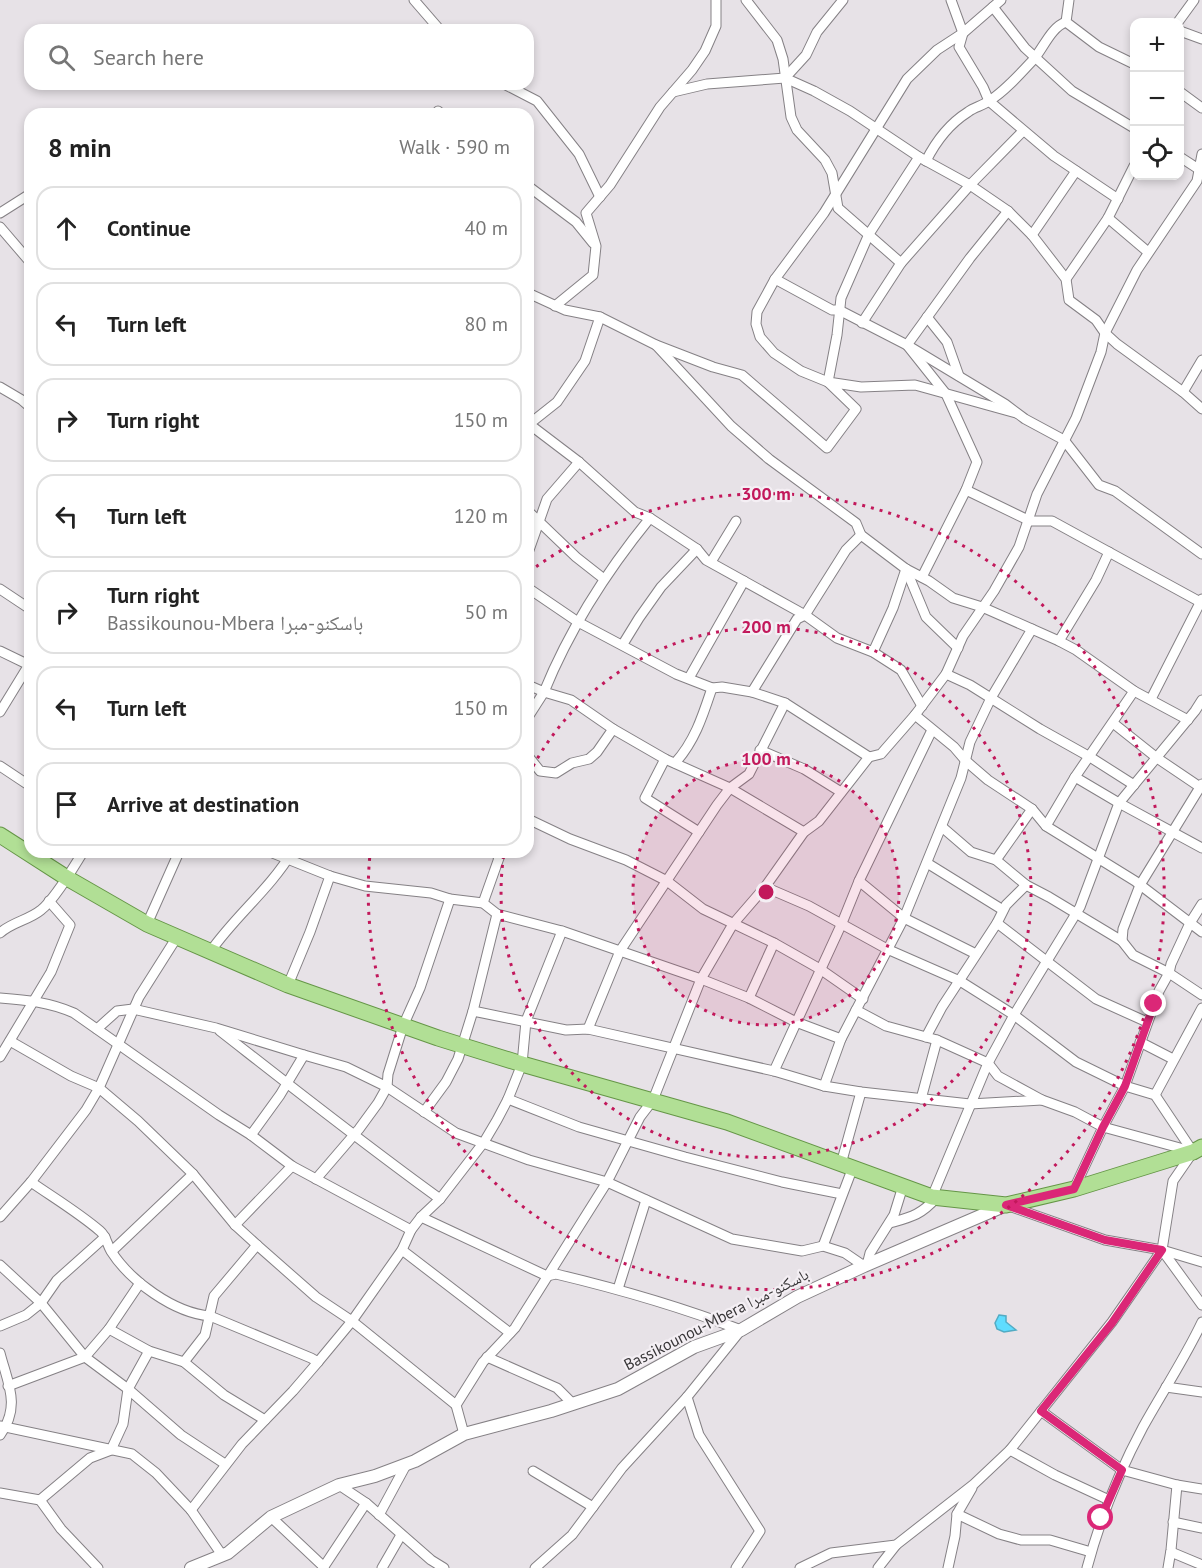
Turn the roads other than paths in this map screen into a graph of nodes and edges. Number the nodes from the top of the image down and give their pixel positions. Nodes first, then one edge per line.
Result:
1 (414, 0) edge
2 (716, 0) edge
3 (746, 0) edge
4 (951, 0) edge
5 (1001, 0) edge
6 (1069, 0) edge
7 (1194, 0) edge
8 (840, 1) edge
9 (993, 7) junction
10 (1181, 18) edge
11 (1066, 22) junction
12 (436, 24) edge
13 (963, 33) junction
14 (1184, 33) edge
15 (1202, 39) edge
16 (1035, 58) junction
17 (1130, 62) edge
18 (785, 78) junction
19 (515, 90) edge
20 (673, 92) junction
21 (1184, 95) edge
22 (989, 101) junction
23 (1202, 108) edge
24 (1131, 126) edge
25 (875, 129) junction
26 (1023, 131) junction
27 (1202, 154) edge
28 (923, 159) junction
29 (1184, 160) edge
30 (1200, 170) junction
31 (1076, 171) junction
32 (1130, 174) edge
33 (970, 185) junction
34 (534, 190) edge
35 (836, 193) junction
36 (600, 197) junction
37 (24, 198) edge
38 (1118, 199) junction
39 (1008, 211) junction
40 (0, 213) edge
41 (1108, 218) junction
42 (0, 227) edge
43 (869, 234) junction
44 (1032, 235) junction
45 (596, 246) junction
46 (1148, 252) junction
47 (24, 255) edge
48 (901, 263) junction
49 (775, 279) junction
50 (1066, 279) junction
51 (534, 296) edge
52 (555, 306) junction
53 (839, 310) junction
54 (600, 317) junction
55 (927, 317) junction
56 (862, 323) junction
57 (1105, 333) junction
58 (656, 345) junction
59 (906, 345) junction
60 (1202, 360) edge
61 (959, 376) junction
62 (828, 382) junction
63 (0, 387) edge
64 (1184, 392) junction
65 (946, 394) junction
66 (24, 403) edge
67 (1202, 409) edge
68 (1016, 413) junction
69 (534, 419) edge
70 (534, 428) edge
71 (1064, 440) junction
72 (579, 462) junction
73 (966, 490) junction
74 (534, 517) edge
75 (650, 518) junction
76 (736, 521) dead end
77 (1030, 521) junction
78 (540, 523) junction
79 (861, 535) junction
80 (534, 538) edge
81 (697, 549) junction
82 (1109, 552) junction
83 (1202, 554) edge
84 (711, 562) junction
85 (906, 569) junction
86 (922, 577) junction
87 (604, 579) junction
88 (744, 581) junction
89 (0, 589) edge
90 (534, 592) edge
91 (1201, 601) edge
92 (24, 605) edge
93 (982, 607) junction
94 (805, 615) junction
95 (578, 622) junction
96 (1032, 629) junction
97 (1059, 641) junction
98 (623, 644) junction
99 (958, 648) junction
100 (0, 651) edge
101 (873, 652) junction
102 (24, 661) edge
103 (24, 674) edge
104 (946, 674) junction
105 (689, 678) junction
106 (534, 688) edge
107 (712, 688) junction
108 (1134, 691) junction
109 (544, 692) junction
110 (752, 692) junction
111 (991, 698) junction
112 (1151, 699) junction
113 (1202, 700) edge
114 (784, 703) junction
115 (922, 706) junction
116 (534, 708) edge
117 (0, 712) edge
118 (1199, 712) edge
119 (915, 716) junction
120 (1188, 720) junction
121 (1113, 723) junction
122 (613, 729) junction
123 (932, 730) junction
124 (760, 750) junction
125 (869, 757) junction
126 (1090, 757) junction
127 (1157, 758) junction
128 (665, 759) junction
129 (966, 761) junction
130 (675, 763) junction
131 (534, 764) edge
132 (0, 766) edge
133 (1075, 777) junction
134 (24, 782) edge
135 (1134, 785) junction
136 (1201, 786) edge
137 (729, 788) junction
138 (841, 792) junction
139 (1119, 803) junction
140 (1032, 809) junction
141 (534, 822) edge
142 (1046, 826) junction
143 (942, 827) junction
144 (699, 832) junction
145 (804, 832) junction
146 (1173, 832) junction
147 (0, 836) edge
148 (1202, 848) edge
149 (24, 851) edge
150 (35, 858) edge
151 (79, 858) edge
152 (176, 858) edge
153 (288, 858) edge
154 (293, 858) edge
155 (499, 858) edge
156 (1098, 858) junction
157 (996, 860) junction
158 (927, 863) junction
159 (330, 876) junction
160 (67, 878) junction
161 (667, 881) junction
162 (859, 881) junction
163 (1026, 885) junction
164 (1140, 885) junction
165 (765, 887) junction
166 (450, 899) junction
167 (49, 901) junction
168 (483, 903) junction
169 (1202, 904) edge
170 (1003, 910) junction
171 (496, 914) junction
172 (1076, 915) junction
173 (904, 918) junction
174 (842, 923) junction
175 (997, 923) junction
176 (1190, 923) junction
177 (147, 924) junction
178 (733, 924) junction
179 (2, 927) edge
180 (562, 931) junction
181 (1202, 932) edge
182 (177, 937) junction
183 (1122, 941) junction
184 (774, 943) junction
185 (887, 949) junction
186 (620, 951) junction
187 (210, 952) junction
188 (976, 954) junction
189 (1047, 961) junction
190 (820, 969) junction
191 (1169, 973) junction
192 (700, 978) junction
193 (960, 981) junction
194 (288, 985) junction
195 (1202, 995) edge
196 (0, 998) edge
197 (749, 998) junction
198 (863, 999) junction
199 (34, 1000) junction
200 (1202, 1008) edge
201 (133, 1009) junction
202 (856, 1010) junction
203 (472, 1011) junction
204 (1014, 1015) junction
205 (526, 1021) junction
206 (1147, 1022) junction
207 (795, 1023) junction
208 (403, 1026) junction
209 (216, 1028) junction
210 (97, 1029) junction
211 (588, 1029) junction
212 (926, 1037) junction
213 (842, 1039) junction
214 (937, 1040) junction
215 (10, 1041) junction
216 (1140, 1042) junction
217 (119, 1045) junction
218 (462, 1045) junction
219 (672, 1048) junction
220 (304, 1054) junction
221 (0, 1057) edge
222 (1173, 1059) junction
223 (988, 1063) junction
224 (522, 1064) junction
225 (774, 1071) junction
226 (288, 1083) junction
227 (824, 1086) junction
228 (1125, 1086) junction
229 (387, 1087) junction
230 (99, 1088) junction
231 (861, 1092) junction
232 (1155, 1095) junction
233 (921, 1099) junction
234 (508, 1100) junction
235 (653, 1100) junction
236 (1042, 1100) junction
237 (970, 1104) junction
238 (424, 1112) junction
239 (1103, 1127) junction
240 (252, 1134) junction
241 (353, 1135) junction
242 (628, 1140) junction
243 (484, 1142) junction
244 (1199, 1151) edge
245 (847, 1165) junction
246 (292, 1166) junction
247 (194, 1174) junction
248 (316, 1179) junction
249 (31, 1182) junction
250 (607, 1182) junction
251 (903, 1186) junction
252 (1074, 1189) junction
253 (842, 1194) junction
254 (934, 1197) junction
255 (440, 1199) junction
256 (646, 1200) junction
257 (1006, 1205) junction
258 (421, 1217) junction
259 (0, 1218) edge
260 (890, 1223) junction
261 (236, 1225) junction
262 (411, 1230) junction
263 (105, 1236) junction
264 (257, 1245) junction
265 (824, 1246) junction
266 (402, 1250) junction
267 (1162, 1250) junction
268 (111, 1251) junction
269 (1202, 1262) edge
270 (866, 1265) junction
271 (0, 1266) edge
272 (547, 1276) junction
273 (140, 1283) junction
274 (1188, 1284) junction
275 (618, 1289) junction
276 (1202, 1291) edge
277 (40, 1303) junction
278 (1202, 1305) edge
279 (210, 1316) junction
280 (352, 1322) junction
281 (1202, 1322) edge
282 (0, 1326) edge
283 (108, 1329) junction
284 (741, 1330) junction
285 (510, 1333) junction
286 (149, 1351) junction
287 (0, 1353) edge
288 (85, 1357) junction
289 (487, 1357) junction
290 (184, 1362) junction
291 (318, 1362) junction
292 (8, 1386) junction
293 (1166, 1387) junction
294 (128, 1389) junction
295 (1202, 1392) edge
296 (687, 1397) junction
297 (573, 1404) junction
298 (456, 1405) junction
299 (1041, 1411) junction
300 (265, 1420) junction
301 (2, 1429) edge
302 (464, 1434) junction
303 (111, 1450) junction
304 (1010, 1450) junction
305 (225, 1464) junction
306 (406, 1465) junction
307 (1122, 1470) junction
308 (533, 1471) dead end
309 (974, 1484) junction
310 (339, 1485) junction
311 (1177, 1485) junction
312 (1202, 1489) edge
313 (0, 1493) edge
314 (40, 1500) junction
315 (1109, 1500) junction
316 (366, 1503) junction
317 (593, 1507) junction
318 (191, 1510) junction
319 (957, 1514) junction
320 (379, 1515) junction
321 (271, 1517) junction
322 (1173, 1522) junction
323 (1202, 1528) edge
324 (402, 1535) junction
325 (896, 1545) junction
326 (1091, 1552) junction
327 (1171, 1552) junction
328 (225, 1554) junction
329 (1202, 1565) edge
330 (98, 1568) edge
331 (191, 1568) edge
332 (208, 1568) edge
333 (324, 1568) edge
334 (381, 1568) edge
335 (444, 1568) edge
336 (535, 1568) edge
337 (736, 1568) edge
338 (800, 1568) edge
339 (878, 1568) edge
340 (948, 1568) edge
341 (1087, 1568) edge
342 (1168, 1568) edge

1 - 12 street
2 - 20 street
3 - 18 street
4 - 13 street
5 - 9 street
6 - 11 street
7 - 10 street
8 - 18 street
9 - 13 street
9 - 16 street
11 - 16 street
11 - 17 street
13 - 22 street
13 - 25 street
14 - 15 street
16 - 22 street
16 - 24 street
18 - 20 street
18 - 25 street
18 - 35 street
19 - 36 street
20 - 36 street
21 - 23 street
22 - 26 street
22 - 28 street
25 - 28 street
25 - 35 street
26 - 31 street
26 - 33 street
27 - 30 street
28 - 33 street
28 - 43 street
29 - 30 street
30 - 46 street
31 - 38 street
31 - 44 street
32 - 38 street
33 - 39 street
33 - 48 street
34 - 45 street
35 - 43 street
35 - 49 street
36 - 45 street
37 - 40 street
38 - 41 street
39 - 44 street
39 - 55 street
41 - 46 street
41 - 50 street
42 - 47 street
43 - 48 street
43 - 53 street
44 - 50 street
45 - 52 street
46 - 57 street
48 - 56 street
49 - 53 street
49 - 62 street
50 - 57 street
51 - 52 street
52 - 54 street
53 - 56 street
53 - 62 street
54 - 58 street
54 - 69 street
55 - 59 street
55 - 61 street
56 - 59 street
57 - 64 street
57 - 71 street
58 - 62 street
58 - 79 street
59 - 61 street
59 - 65 street
60 - 64 street
61 - 68 street
62 - 65 street
63 - 66 street
64 - 67 street
65 - 68 street
65 - 73 street
68 - 71 street
70 - 72 street
71 - 77 street
71 - 83 street
72 - 75 street
72 - 78 street
73 - 77 street
73 - 86 street
74 - 78 street
75 - 81 street
75 - 87 street
76 - 84 street
77 - 82 street
77 - 93 street
78 - 80 street
78 - 87 street
79 - 85 street
79 - 94 street
81 - 84 street
81 - 98 street
82 - 91 street
82 - 97 street
84 - 88 street
85 - 86 street
85 - 99 street
85 - 101 street
86 - 93 street
87 - 95 street
88 - 94 street
88 - 105 street
89 - 92 street
90 - 95 street
91 - 112 street
93 - 96 street
93 - 99 street
94 - 101 street
94 - 110 street
95 - 98 street
95 - 109 street
96 - 97 street
96 - 111 street
97 - 108 street
98 - 105 street
99 - 104 street
100 - 102 street
101 - 115 street
103 - 117 street
104 - 111 street
104 - 115 street
105 - 107 street
106 - 109 street
107 - 110 street
107 - 130 street
108 - 112 street
108 - 121 street
109 - 116 street
109 - 122 street
110 - 114 street
111 - 126 street
111 - 129 street
112 - 120 street
113 - 118 street
114 - 124 street
114 - 125 street
115 - 119 street
118 - 120 street
119 - 123 street
119 - 125 street
120 - 127 street
121 - 126 street
121 - 127 street
122 - 128 street
122 - 131 street
123 - 129 street
123 - 162 street
124 - 137 street
124 - 138 street
125 - 138 street
126 - 133 street
126 - 135 street
127 - 135 street
127 - 136 street
128 - 130 street
128 - 144 street
129 - 140 street
129 - 143 street
130 - 137 street
132 - 134 street
133 - 139 street
133 - 142 street
135 - 139 street
136 - 146 street
137 - 144 street
137 - 145 street
138 - 145 street
139 - 146 street
139 - 156 street
140 - 142 street
140 - 157 street
141 - 161 street
142 - 156 street
143 - 157 street
143 - 158 street
144 - 161 street
145 - 165 street
146 - 148 street
146 - 164 street
147 - 149 main road
150 - 160 main road
151 - 160 street
152 - 177 street
153 - 187 street
154 - 159 street
155 - 168 street
156 - 164 street
156 - 172 street
157 - 163 street
158 - 170 street
158 - 173 street
159 - 166 street
159 - 194 street
160 - 167 street
160 - 177 main road
161 - 178 street
161 - 186 street
162 - 173 street
162 - 174 street
163 - 170 street
163 - 172 street
164 - 176 street
164 - 183 street
165 - 174 street
165 - 178 street
166 - 168 street
166 - 208 street
167 - 179 street
167 - 199 street
168 - 171 street
169 - 176 street
170 - 175 street
171 - 180 street
171 - 203 street
172 - 183 street
172 - 189 street
173 - 185 street
173 - 188 street
174 - 185 street
174 - 190 street
175 - 188 street
175 - 189 street
176 - 181 street
176 - 191 street
177 - 182 main road
178 - 184 street
178 - 192 street
180 - 186 street
180 - 205 street
182 - 187 main road
182 - 201 street
183 - 191 street
184 - 190 street
184 - 197 street
185 - 193 street
185 - 198 street
186 - 192 street
186 - 211 street
187 - 194 main road
188 - 193 street
189 - 204 street
189 - 206 street
190 - 198 street
190 - 207 street
191 - 195 street
191 - 206 street
192 - 197 street
192 - 219 street
193 - 204 street
193 - 212 street
194 - 208 main road
196 - 199 street
197 - 207 street
198 - 202 street
199 - 210 street
199 - 215 street
200 - 222 street
201 - 209 street
201 - 210 street
201 - 217 street
202 - 212 street
202 - 213 street
203 - 205 street
203 - 218 street
204 - 223 street
204 - 228 street
205 - 211 street
205 - 224 street
206 - 216 street
207 - 213 street
207 - 225 street
208 - 218 main road
208 - 229 street
209 - 220 street
209 - 226 street
210 - 217 street
211 - 219 street
212 - 214 street
213 - 227 street
214 - 223 street
214 - 233 street
215 - 221 street
215 - 230 street
216 - 222 street
216 - 228 street
217 - 230 street
217 - 240 street
218 - 224 main road
218 - 238 street
219 - 225 street
219 - 235 street
220 - 226 street
220 - 229 street
222 - 232 street
223 - 236 street
223 - 237 street
224 - 234 street
224 - 235 main road
225 - 227 street
226 - 240 street
226 - 241 street
227 - 231 street
228 - 232 street
228 - 239 street
229 - 238 street
229 - 241 street
230 - 247 street
230 - 249 street
231 - 233 street
231 - 245 street
232 - 244 street
233 - 237 street
234 - 242 street
234 - 243 street
235 - 242 street
235 - 245 main road
236 - 237 street
236 - 239 street
237 - 254 street
238 - 243 street
239 - 244 street
239 - 252 street
240 - 246 street
241 - 248 street
241 - 255 street
242 - 250 street
242 - 253 street
243 - 250 street
243 - 255 street
244 - 252 main road, Bassikounou-Mbera باسكنو-مبرا
244 - 267 street
245 - 251 main road
245 - 253 street
246 - 248 street
246 - 261 street
247 - 261 street
247 - 268 street
248 - 262 street
249 - 259 street
249 - 263 street
250 - 256 street
250 - 272 street
251 - 254 main road
251 - 260 street
252 - 257 main road, Bassikounou-Mbera باسكنو-مبرا
253 - 265 street
254 - 257 main road
254 - 260 street
255 - 258 street
256 - 265 street
256 - 275 street
257 - 267 street
257 - 270 street, Bassikounou-Mbera باسكنو-مبرا
258 - 262 street
258 - 272 street
260 - 270 street
261 - 264 street
262 - 266 street
263 - 268 street
263 - 277 street
264 - 279 street
264 - 280 street
265 - 270 street
266 - 280 street
266 - 285 street
267 - 269 street
267 - 274 street
267 - 299 street
268 - 273 street
270 - 284 street, Bassikounou-Mbera باسكنو-مبرا
271 - 277 street
272 - 275 street
272 - 285 street
273 - 279 street
273 - 283 street
274 - 276 street
274 - 278 street
275 - 284 street
277 - 282 street
277 - 288 street
279 - 290 street
279 - 291 street
280 - 291 street
280 - 298 street
281 - 293 street
283 - 286 street
283 - 288 street
284 - 296 street
284 - 297 street, Bassikounou-Mbera باسكنو-مبرا
285 - 289 street
286 - 290 street
286 - 294 street
287 - 292 street
288 - 292 street
288 - 294 street
289 - 297 street
289 - 298 street
290 - 300 street
291 - 300 street
292 - 301 street
293 - 295 street
293 - 307 street
294 - 303 street
294 - 305 street
296 - 317 street
296 - 337 street
297 - 302 street, Bassikounou-Mbera باسكنو-مبرا
298 - 302 street
299 - 304 street
299 - 307 street
300 - 305 street
301 - 303 street
302 - 306 street, Bassikounou-Mbera باسكنو-مبرا
303 - 314 street
303 - 318 street
304 - 309 street
304 - 315 street
305 - 318 street
306 - 310 street, Bassikounou-Mbera باسكنو-مبرا
306 - 320 street
307 - 311 street
307 - 315 street
308 - 317 street
309 - 319 street
309 - 325 street
310 - 316 street
310 - 321 street, Bassikounou-Mbera باسكنو-مبرا
311 - 312 street
311 - 322 street
313 - 314 street
314 - 330 street
315 - 326 street
316 - 320 street
316 - 333 street
317 - 336 street
318 - 328 street
319 - 326 street
319 - 340 street
320 - 324 street
321 - 328 street, Bassikounou-Mbera باسكنو-مبرا
321 - 333 street
322 - 323 street
322 - 327 street
324 - 334 street
324 - 335 street
325 - 338 street
325 - 339 street
326 - 341 street
327 - 329 street
327 - 342 street
328 - 331 street, Bassikounou-Mbera باسكنو-مبرا
328 - 332 street

